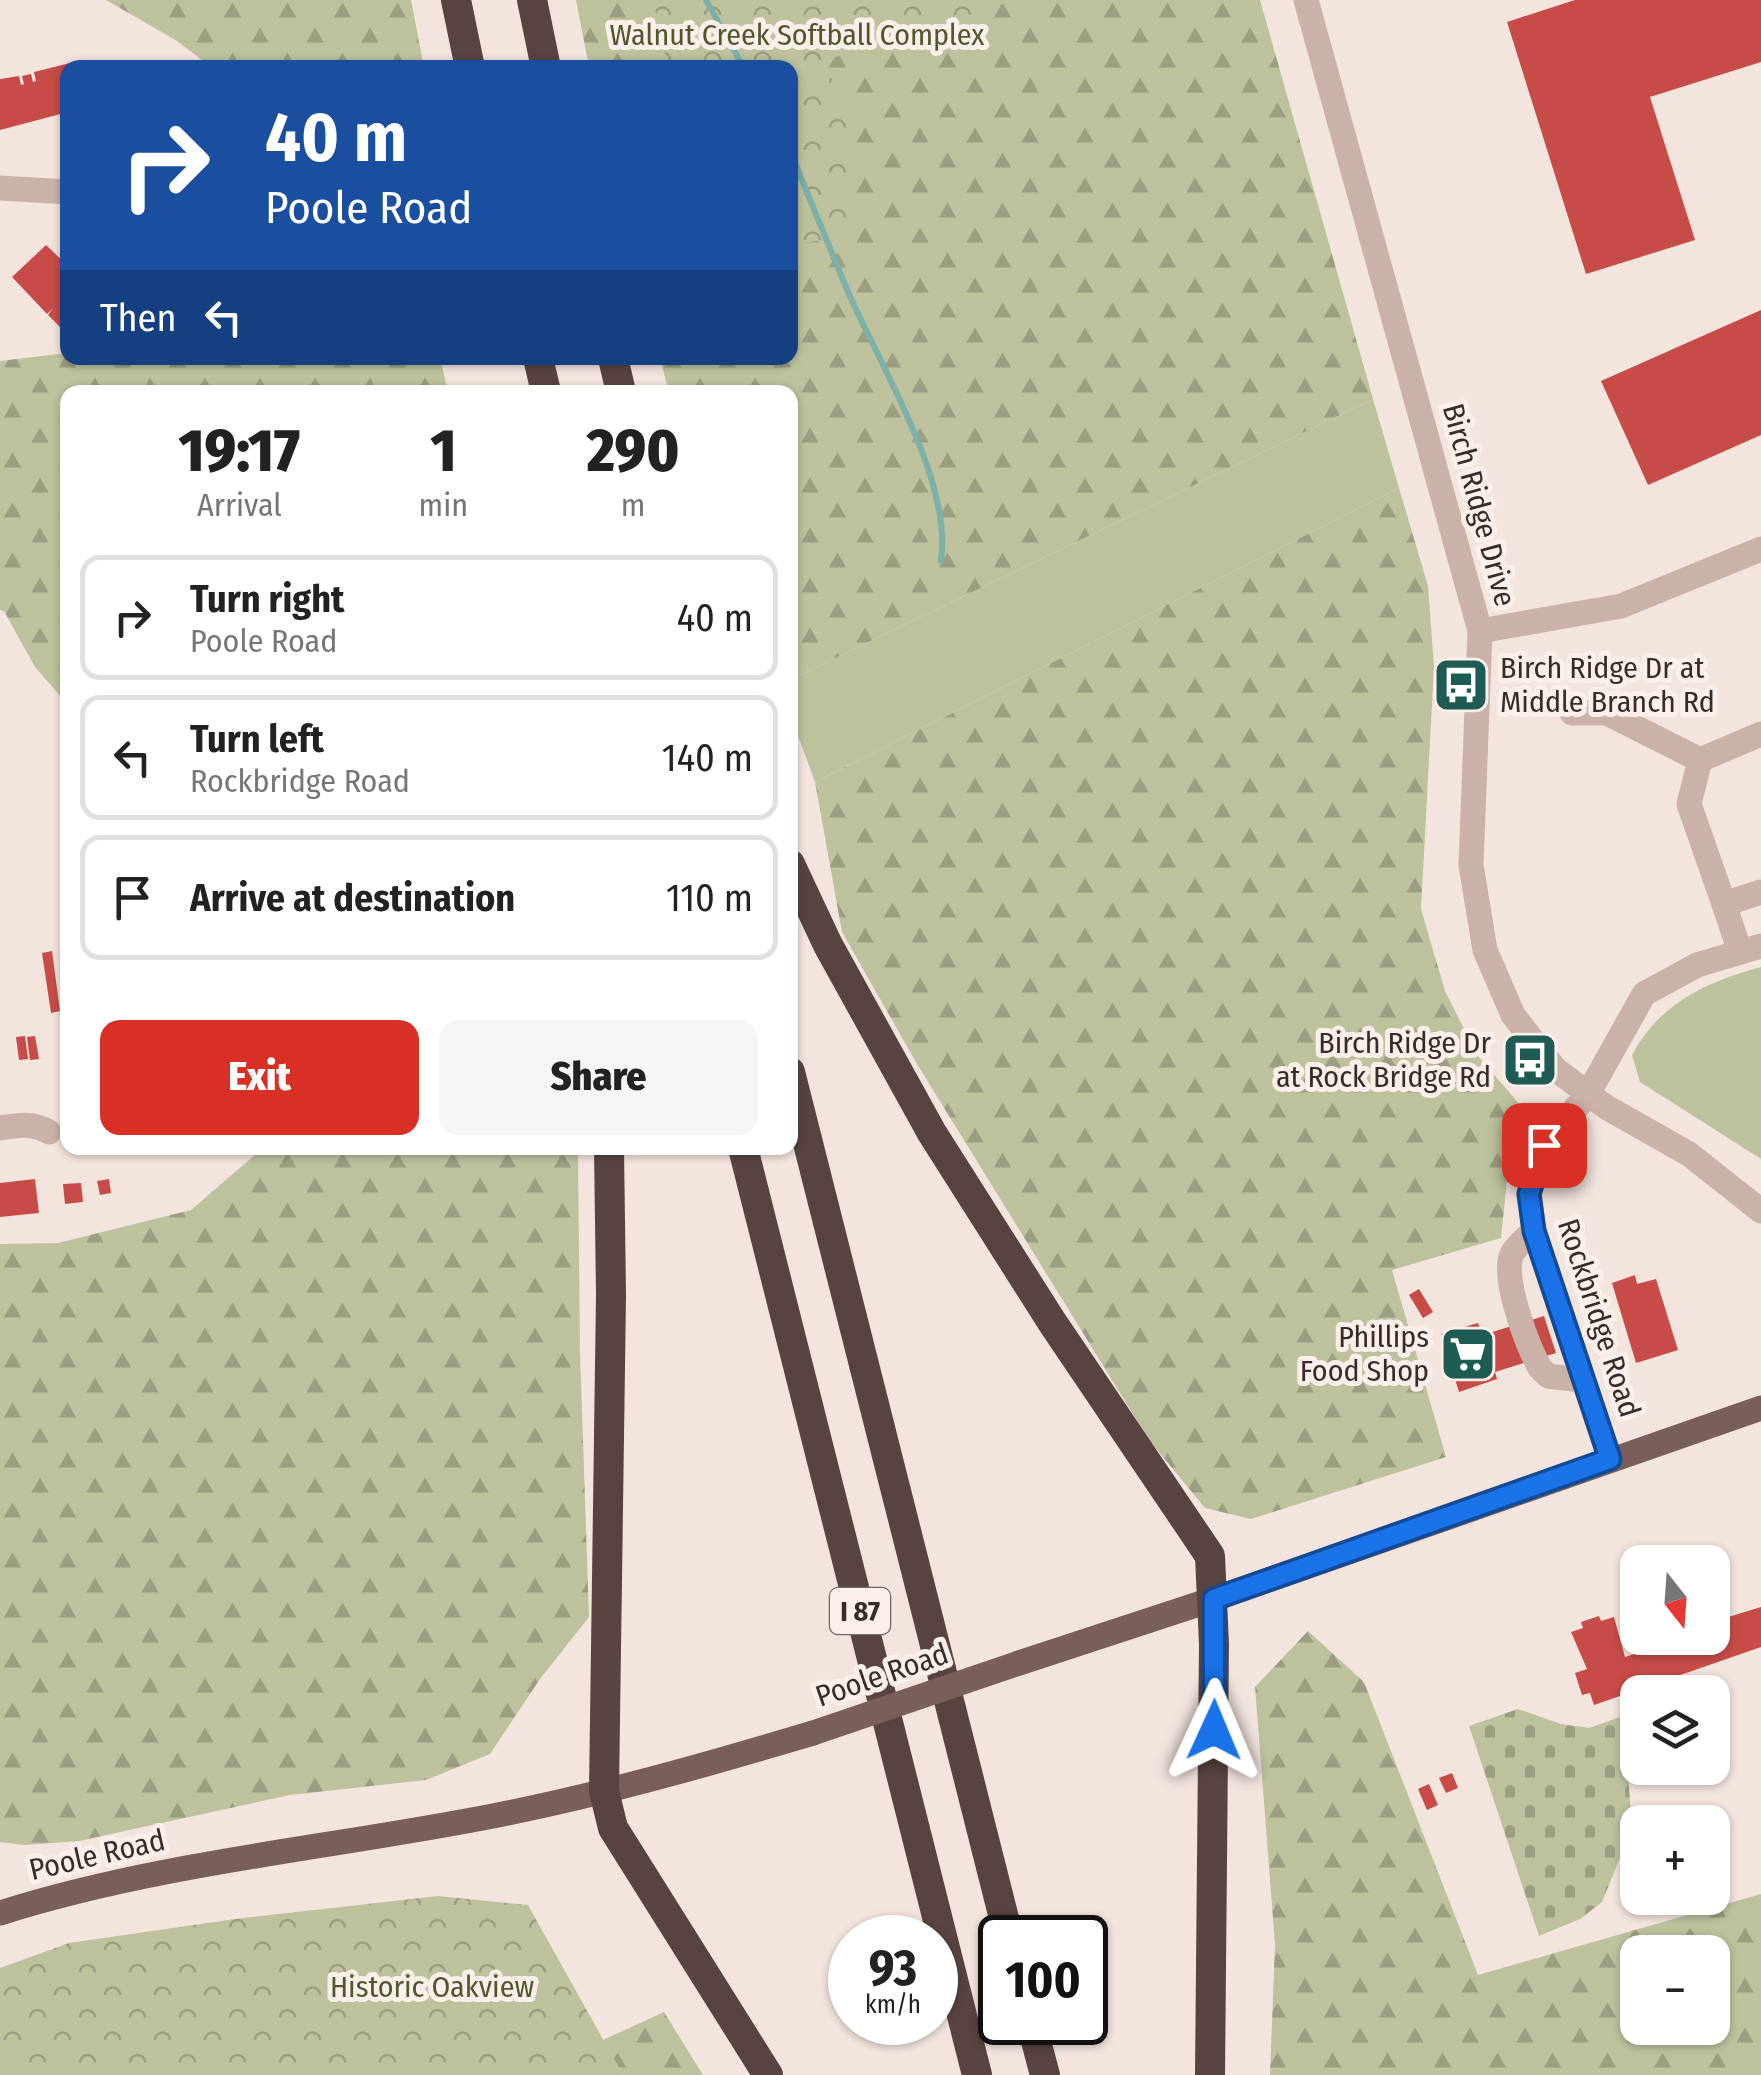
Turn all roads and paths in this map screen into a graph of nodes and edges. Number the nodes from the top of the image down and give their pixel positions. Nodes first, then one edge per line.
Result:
1 (456, 0) edge
2 (532, 0) edge
3 (1306, 0) edge
4 (468, 60) edge
5 (544, 60) edge
6 (0, 188) edge
7 (60, 192) edge
8 (1761, 549) edge
9 (1480, 631) junction
10 (1572, 714) dead end
11 (1761, 734) edge
12 (1700, 760) junction
13 (798, 881) edge
14 (1761, 892) edge
15 (1724, 904) junction
16 (1750, 950) edge
17 (1588, 1094) junction
18 (798, 1103) edge
19 (0, 1128) edge
20 (49, 1132) dead end
21 (609, 1155) edge
22 (745, 1155) edge
23 (1761, 1211) edge
24 (1534, 1231) junction
25 (1581, 1380) junction
26 (1761, 1408) edge
27 (1610, 1459) junction
28 (1214, 1599) junction
29 (604, 1792) junction
30 (0, 1913) edge
31 (1004, 1915) edge
32 (1037, 2045) edge
33 (768, 2075) edge
34 (976, 2075) edge
35 (1045, 2075) edge
36 (1210, 2075) edge

1 - 4 highway
2 - 5 highway
3 - 9 street, Birch Ridge Drive
6 - 7 street
8 - 9 street
9 - 17 street, Birch Ridge Drive
10 - 12 street
11 - 12 street
12 - 15 street
13 - 28 highway
14 - 15 street
15 - 16 street
16 - 17 street, Rockbridge Road
17 - 23 street, Birch Ridge Drive
17 - 24 street, Rockbridge Road
18 - 31 highway, I 87
19 - 20 street
21 - 29 highway
22 - 34 highway, I 87
24 - 25 street, Rockbridge Road
24 - 25 street
25 - 27 street, Rockbridge Road
26 - 27 main road, Poole Road
27 - 28 main road, Poole Road
28 - 29 main road, Poole Road, bridge
28 - 36 highway
29 - 30 main road, Poole Road
29 - 33 highway
32 - 35 highway

